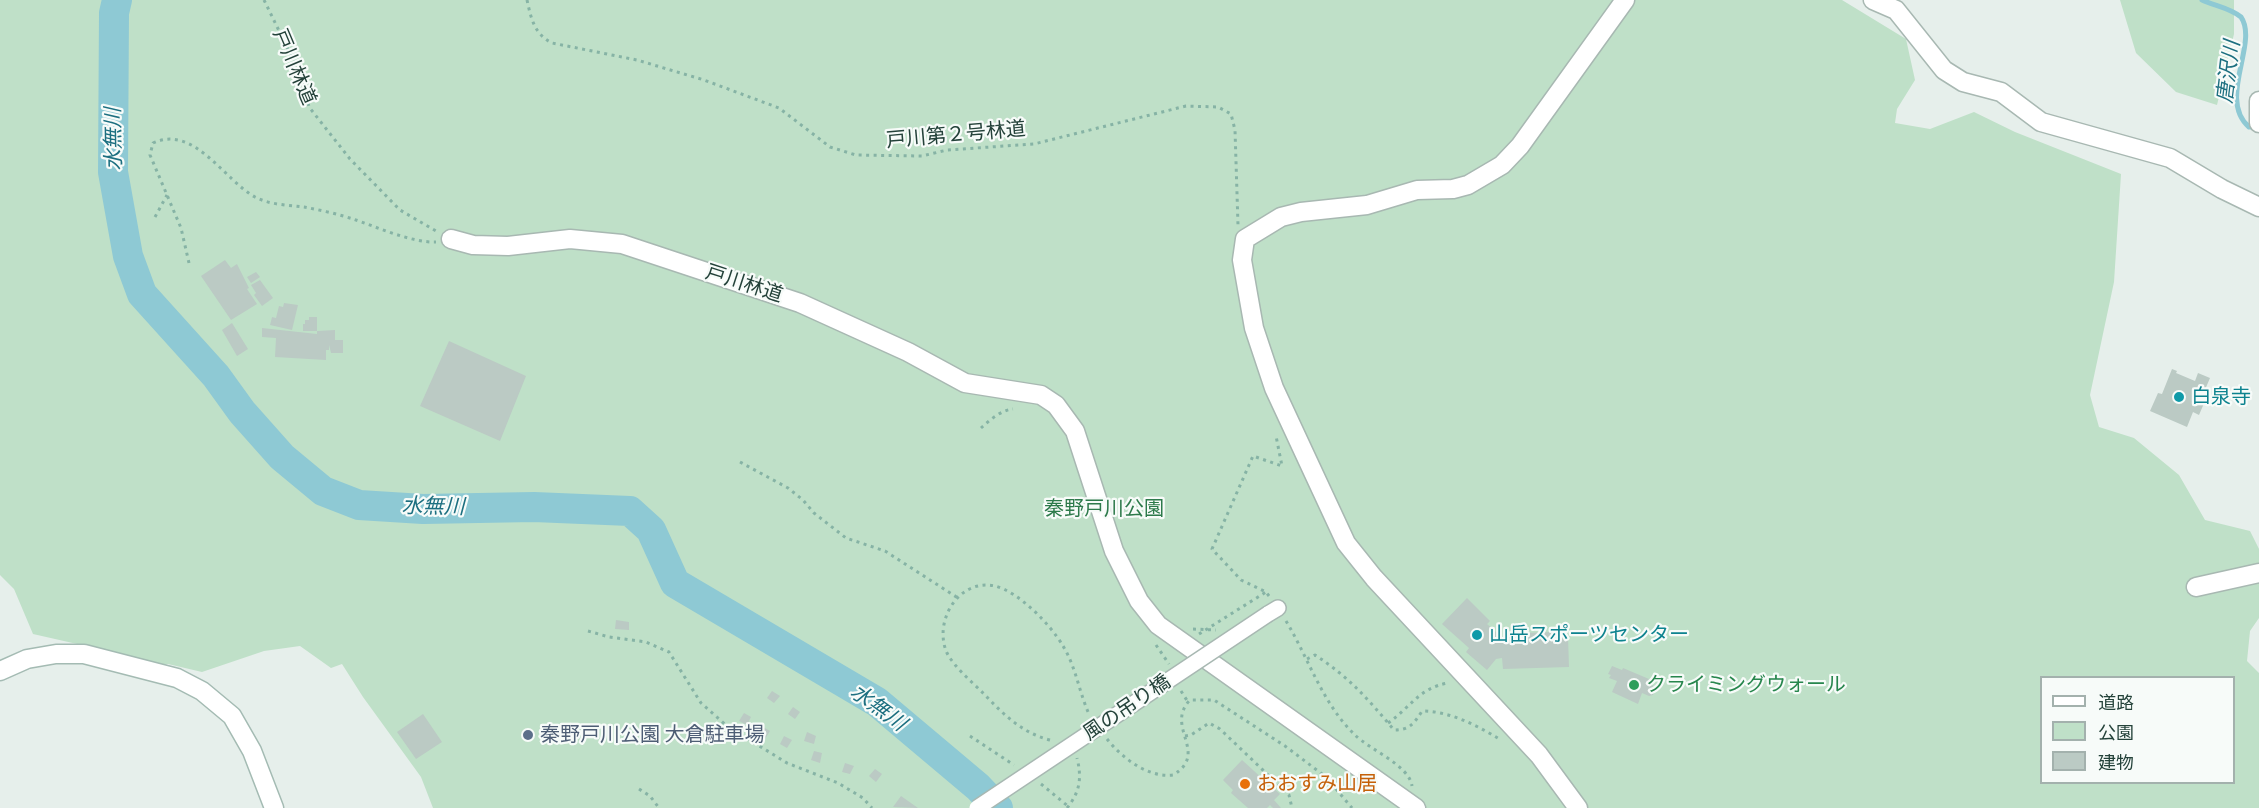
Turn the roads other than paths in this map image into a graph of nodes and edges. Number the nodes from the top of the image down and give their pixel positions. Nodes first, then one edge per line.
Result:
1 (1625, 0) edge
2 (1873, 0) edge
3 (1896, 5) edge
4 (2259, 101) edge
5 (2259, 123) edge
6 (2259, 207) edge
7 (454, 240) road end
8 (2259, 573) edge
9 (2196, 586) dead end
10 (1273, 611) road end
11 (0, 671) edge
12 (1410, 804) edge
13 (274, 808) edge
14 (976, 808) edge
15 (1578, 808) edge

1 - 15 street
2 - 3 street
3 - 6 street
4 - 5 street
7 - 12 street, 戸川林道
8 - 9 street
10 - 14 street, 風の吊り橋, bridge
11 - 13 street

